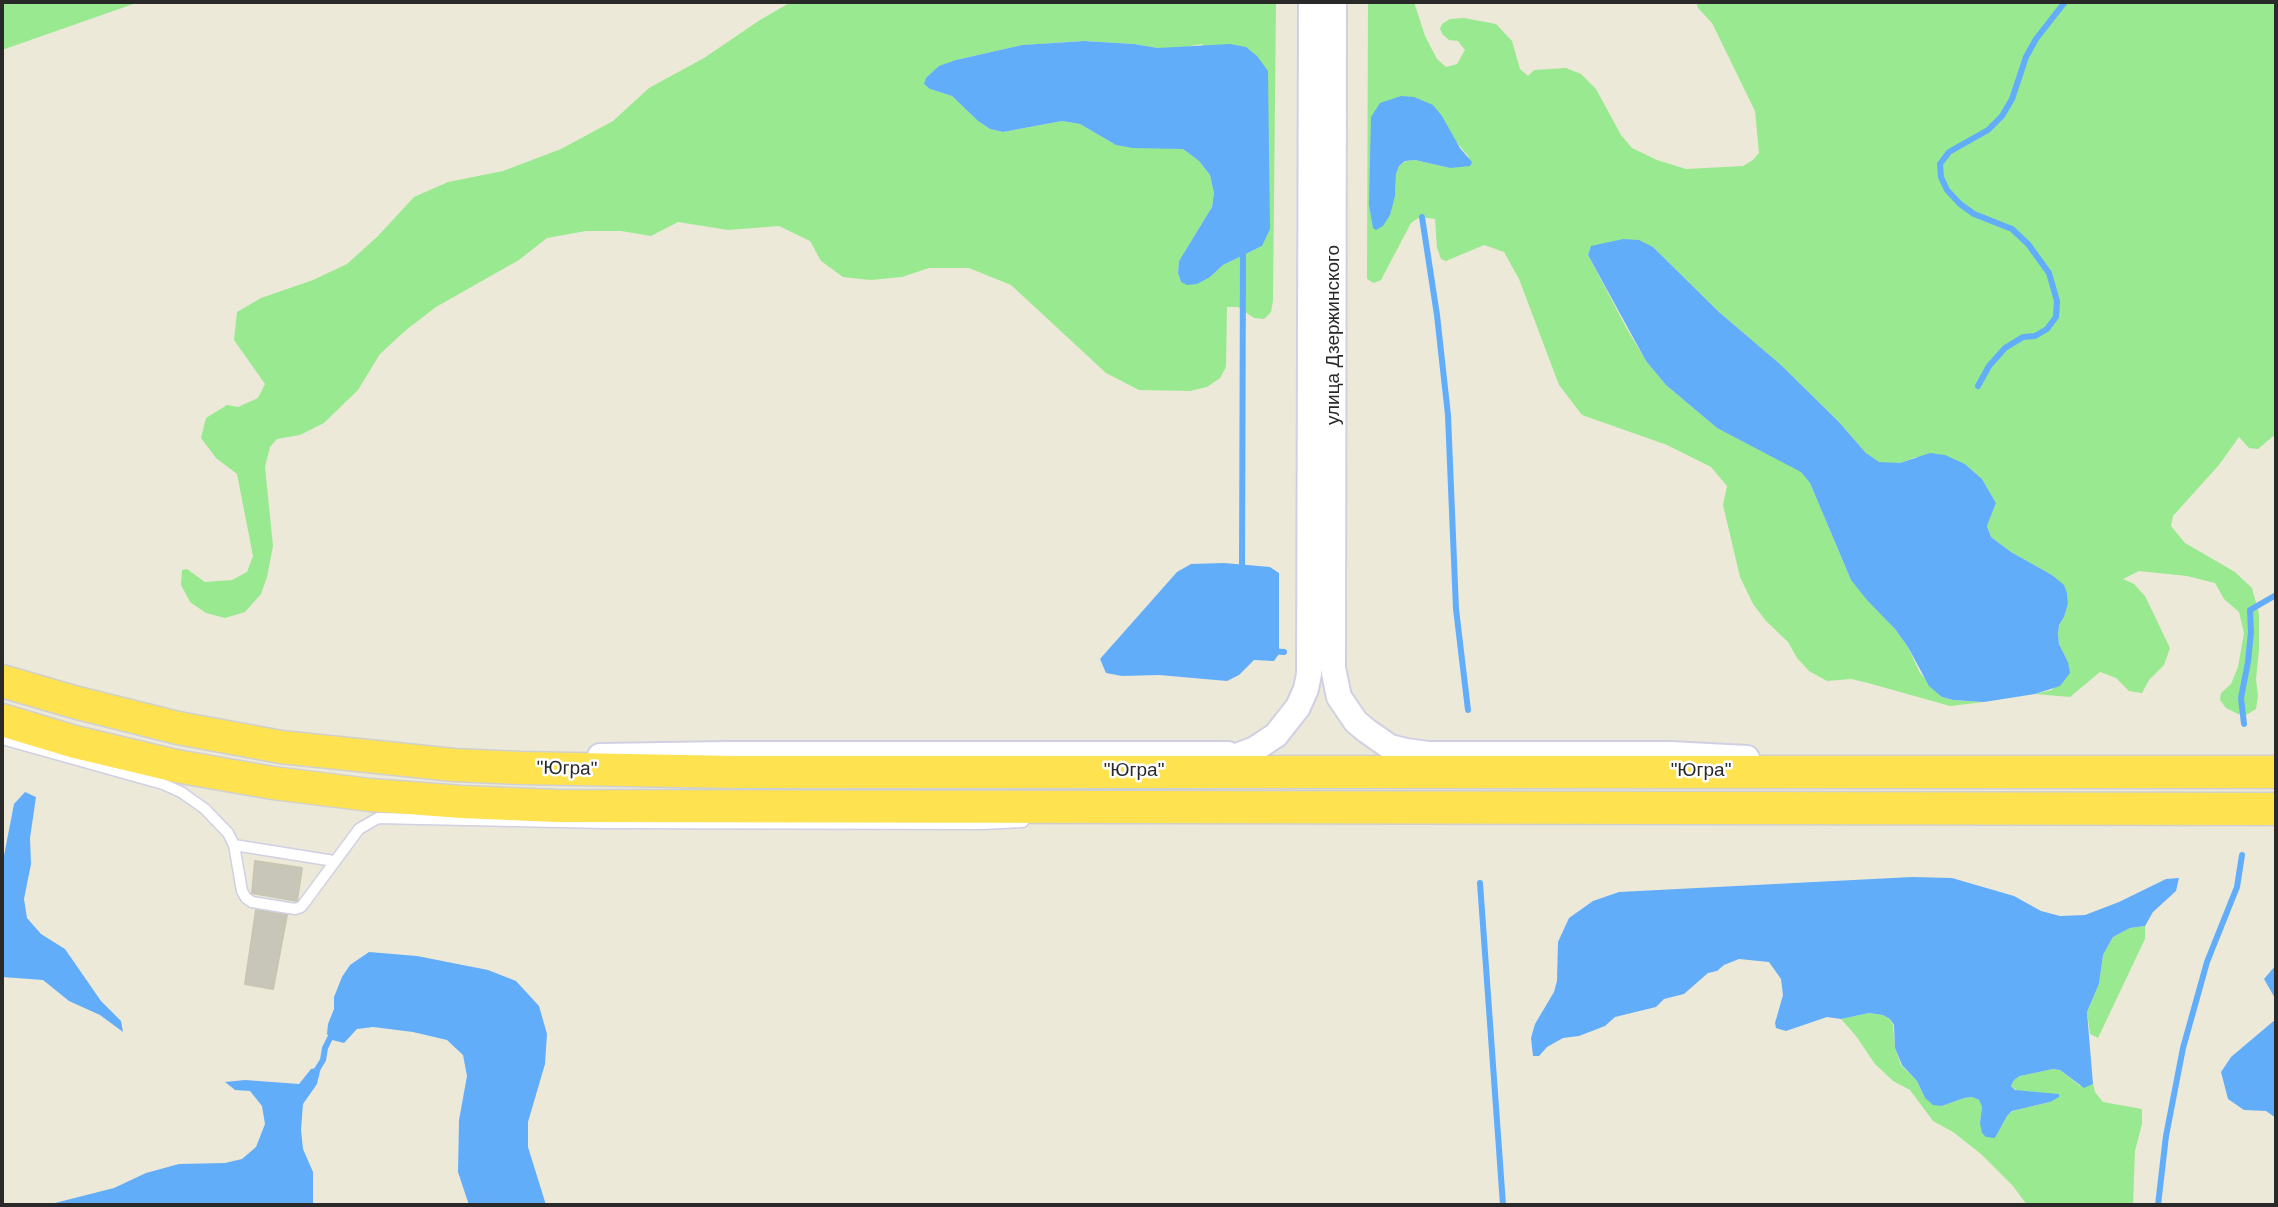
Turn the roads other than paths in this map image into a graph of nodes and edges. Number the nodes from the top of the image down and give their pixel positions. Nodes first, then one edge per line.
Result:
1 (1311, 2) edge
2 (1334, 2) edge
3 (2, 681) edge
4 (2, 720) edge
5 (2, 739) edge
6 (1390, 747) junction
7 (1246, 753) junction
8 (498, 767) junction
9 (1198, 770) junction
10 (1446, 771) junction
11 (1955, 771) junction
12 (2276, 772) edge
13 (1230, 806) junction
14 (2276, 809) edge
15 (1082, 818) dead end
16 (1030, 821) dead end
17 (234, 845) junction
18 (334, 861) junction

1 - 7 street, улица Дзержинского
2 - 6 street, улица Дзержинского
3 - 8 highway, "Югра"
4 - 13 highway, "Югра"
5 - 17 lane
6 - 10 street
6 - 11 street
7 - 8 street
7 - 9 street, улица Дзержинского
8 - 9 highway, "Югра"
9 - 10 highway, "Югра"
10 - 11 highway, "Югра"
11 - 12 highway, "Югра"
13 - 14 highway, "Югра"
13 - 15 lane
16 - 18 lane
17 - 18 lane
17 - 18 lane

